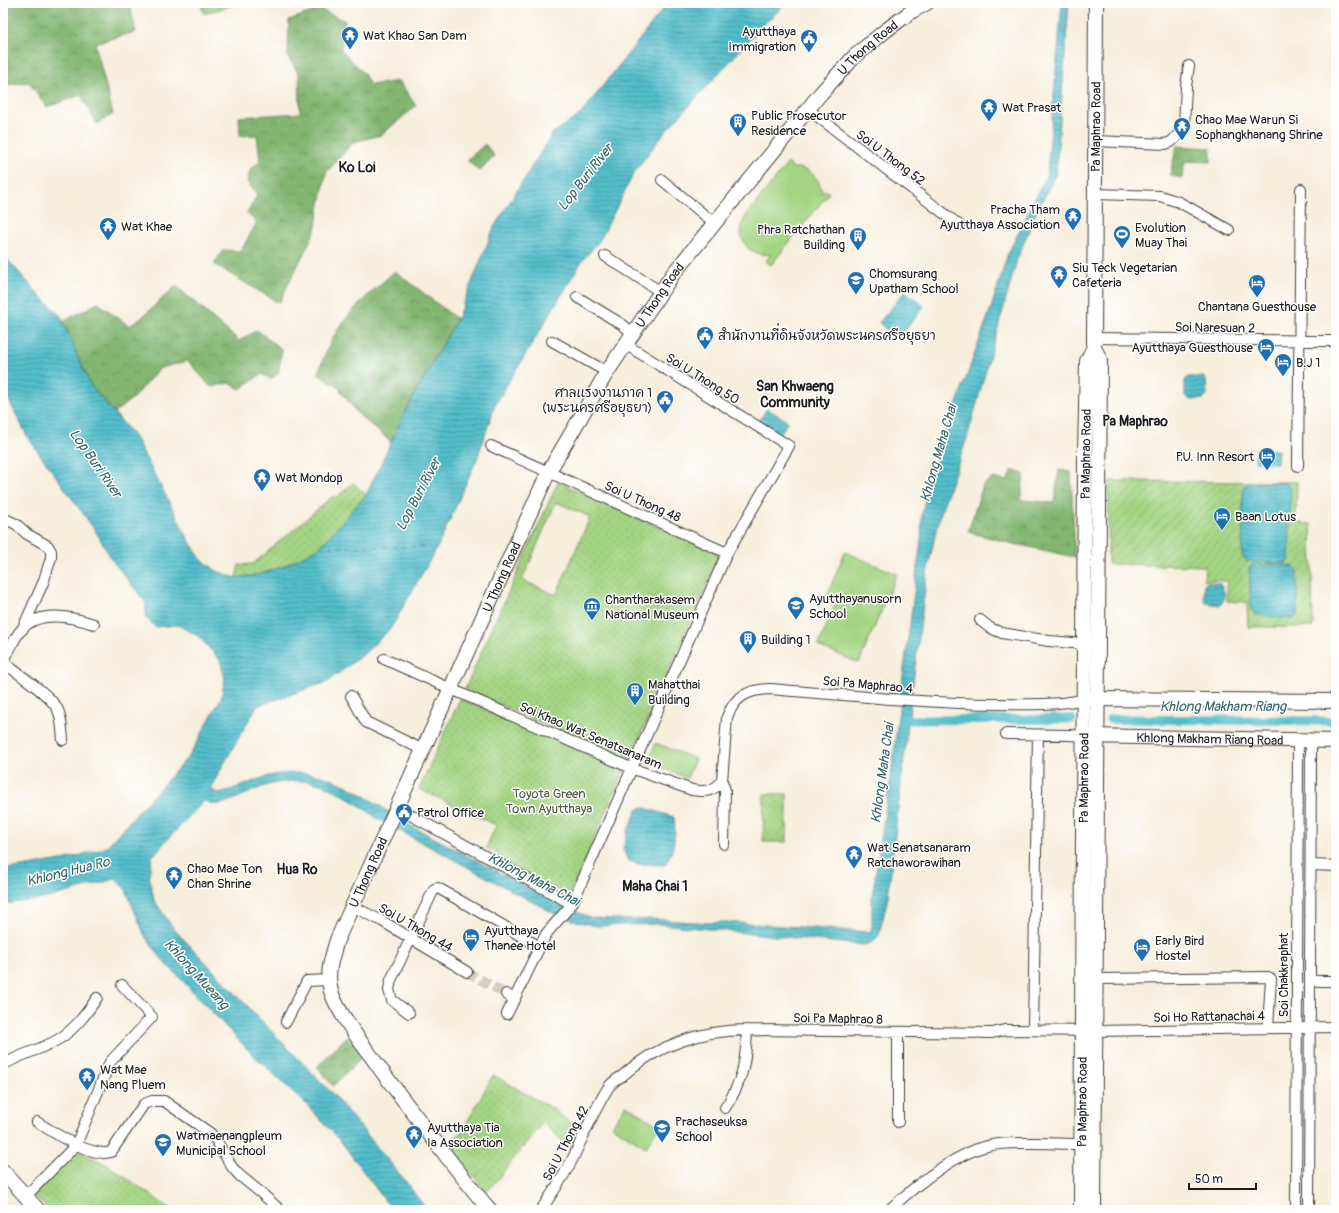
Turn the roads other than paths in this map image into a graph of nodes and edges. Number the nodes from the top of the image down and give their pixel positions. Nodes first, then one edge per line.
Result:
1 (927, 3) edge
2 (1096, 3) edge
3 (1189, 66) dead end
4 (808, 109) junction
5 (1095, 141) junction
6 (662, 180) dead end
7 (1301, 189) dead end
8 (1095, 194) junction
9 (714, 223) junction
10 (959, 225) dead end
11 (1229, 230) dead end
12 (605, 256) dead end
13 (661, 292) junction
14 (577, 297) dead end
15 (628, 339) junction
16 (552, 341) dead end
17 (1300, 341) junction
18 (1336, 341) edge
19 (1094, 342) junction
20 (607, 372) junction
21 (490, 446) dead end
22 (1298, 466) dead end
23 (548, 473) junction
24 (3, 518) edge
25 (727, 553) junction
26 (1092, 556) junction
27 (980, 620) dead end
28 (94, 624) dead end
29 (22, 630) junction
30 (1085, 644) junction
31 (384, 659) dead end
32 (3, 662) edge
33 (450, 689) junction
34 (351, 696) dead end
35 (1091, 699) junction
36 (1336, 702) edge
37 (1006, 734) dead end
38 (1038, 734) junction
39 (1091, 736) junction
40 (63, 740) dead end
41 (1305, 740) junction
42 (1336, 741) edge
43 (422, 750) junction
44 (631, 768) junction
45 (722, 781) junction
46 (1297, 807) junction
47 (1311, 807) junction
48 (393, 815) junction
49 (724, 844) dead end
50 (1311, 865) junction
51 (1336, 866) edge
52 (1297, 904) junction
53 (1310, 904) junction
54 (352, 906) junction
55 (570, 906) junction
56 (410, 938) junction
57 (540, 947) junction
58 (467, 972) tunnel mouth
59 (1096, 979) junction
60 (329, 980) junction
61 (1310, 981) junction
62 (1336, 981) edge
63 (122, 985) dead end
64 (97, 998) dead end
65 (409, 1013) dead end
66 (508, 1014) dead end
67 (286, 1022) dead end
68 (1336, 1026) edge
69 (1268, 1027) junction
70 (1296, 1027) junction
71 (1310, 1027) junction
72 (747, 1030) junction
73 (1034, 1030) junction
74 (1089, 1031) junction
75 (898, 1032) junction
76 (3, 1065) edge
77 (609, 1087) joint
78 (725, 1108) dead end
79 (1295, 1111) junction
80 (1309, 1111) junction
81 (37, 1122) dead end
82 (898, 1122) dead end
83 (1082, 1144) junction
84 (76, 1145) junction
85 (3, 1171) edge
86 (32, 1205) edge
87 (280, 1210) edge
88 (490, 1210) edge
89 (541, 1210) edge
90 (889, 1210) edge
91 (1081, 1210) edge
92 (1094, 1210) edge
93 (1296, 1210) edge
94 (1309, 1210) edge

1 - 4 street, U Thong Road
2 - 5 street, Pa Maphrao Road
3 - 5 street
4 - 9 street, U Thong Road
4 - 10 street, Soi U Thong 52
5 - 8 street, Pa Maphrao Road
6 - 9 street
7 - 17 street
8 - 11 street
8 - 19 street, Pa Maphrao Road
9 - 13 street, U Thong Road
12 - 13 street
13 - 15 street, U Thong Road
14 - 15 street, Soi U Thong 50
15 - 20 street, U Thong Road
15 - 25 street, Soi U Thong 50
16 - 20 street
17 - 18 street, Soi Naresuan 2
17 - 19 street, Soi Naresuan 2
17 - 22 street
19 - 26 street, Pa Maphrao Road
20 - 23 street, U Thong Road
21 - 23 street, Soi U Thong 48
23 - 25 street, Soi U Thong 48
23 - 33 street, U Thong Road
24 - 29 street
25 - 44 street
26 - 30 street, Pa Maphrao Road
26 - 35 street, Pa Maphrao Road
27 - 30 street
28 - 29 street
29 - 32 street
30 - 35 street, Pa Maphrao Road
31 - 33 street, Soi Khao Wat Senatsanaram
32 - 40 street
33 - 43 street, U Thong Road
33 - 44 street, Soi Khao Wat Senatsanaram
34 - 43 street
35 - 36 street
35 - 39 street, Pa Maphrao Road
35 - 45 street, Soi Pa Maphrao 4
37 - 38 street
38 - 39 street
38 - 73 street
39 - 41 street, Khlong Makham Riang Road
39 - 59 street, Pa Maphrao Road
39 - 74 street, Pa Maphrao Road
41 - 42 street, Khlong Makham Riang Road
41 - 46 street, Soi Chakkraphat
41 - 47 street, Soi Chakkraphat
43 - 48 street, U Thong Road
44 - 45 street, Soi Khao Wat Senatsanaram
44 - 55 street
45 - 49 street, Soi Pa Maphrao 4
46 - 47 street
46 - 52 street, Soi Chakkraphat
47 - 50 street, Soi Chakkraphat
48 - 54 street, U Thong Road
48 - 55 street
50 - 51 street
50 - 53 street, Soi Chakkraphat
52 - 53 street
52 - 70 street, Soi Chakkraphat
53 - 61 street, Soi Chakkraphat
54 - 56 street, Soi U Thong 44
54 - 60 street, U Thong Road
55 - 57 street
56 - 57 street
56 - 58 street, Soi U Thong 44
56 - 65 street
57 - 66 street
59 - 69 street
59 - 74 street, Pa Maphrao Road
60 - 67 street
60 - 88 street, U Thong Road
61 - 62 street
61 - 71 street, Soi Chakkraphat
63 - 84 street
64 - 76 street
68 - 71 street, Soi Ho Rattanachai 4
69 - 70 street, Soi Ho Rattanachai 4
69 - 74 street, Soi Ho Rattanachai 4
70 - 71 street, Soi Ho Rattanachai 4
70 - 79 street, Soi Chakkraphat
71 - 80 street, Soi Chakkraphat
72 - 75 street, Soi Pa Maphrao 8
72 - 77 street, Soi Pa Maphrao 8
72 - 78 street
73 - 74 street, Soi Pa Maphrao 8
73 - 75 street, Soi Pa Maphrao 8
74 - 83 street, Pa Maphrao Road
74 - 92 street, Pa Maphrao Road
75 - 82 street
77 - 89 street, Soi U Thong 42
79 - 80 street
79 - 93 street, Soi Chakkraphat
80 - 94 street, Soi Chakkraphat
81 - 84 street
83 - 90 street
83 - 91 street, Pa Maphrao Road
84 - 86 street
84 - 87 street
85 - 86 street

